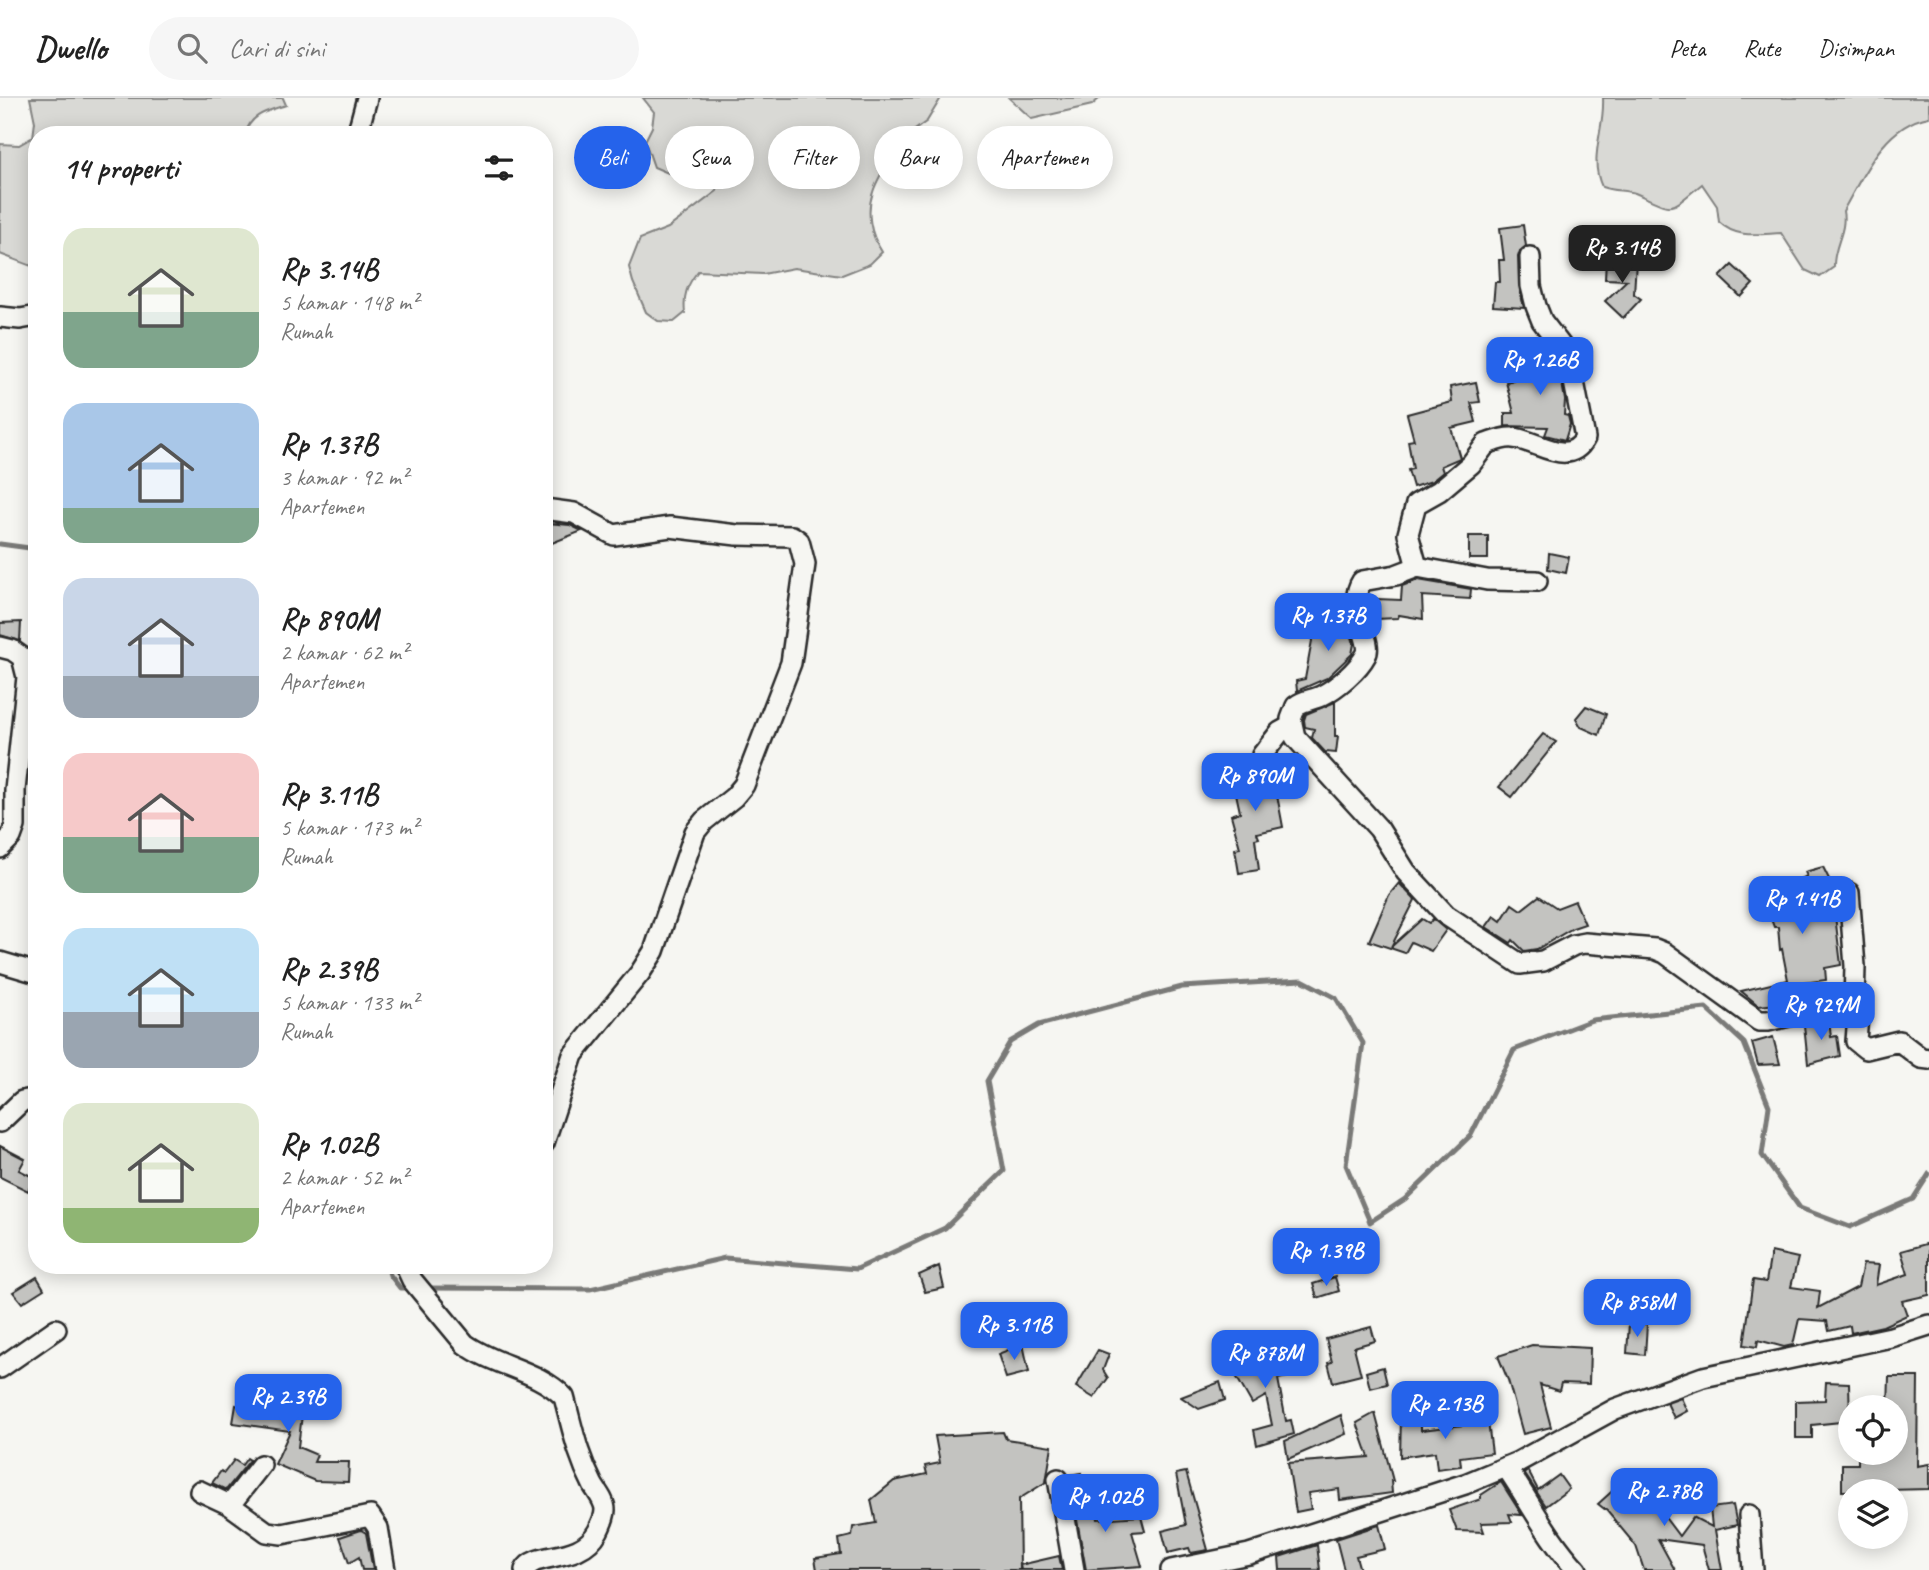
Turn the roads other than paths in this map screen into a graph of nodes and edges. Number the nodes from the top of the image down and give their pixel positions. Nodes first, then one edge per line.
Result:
1 (368, 98) edge
2 (360, 126) edge
3 (1530, 257) dead end
4 (0, 317) edge
5 (28, 318) edge
6 (553, 510) edge
7 (1417, 567) junction
8 (1537, 581) dead end
9 (0, 648) edge
10 (1291, 726) junction
11 (1262, 755) dead end
12 (0, 848) edge
13 (1849, 893) dead end
14 (0, 962) edge
15 (28, 971) edge
16 (1854, 1004) junction
17 (1929, 1059) edge
18 (28, 1100) edge
19 (553, 1116) edge
20 (0, 1122) edge
21 (410, 1274) edge
22 (1929, 1325) edge
23 (56, 1329) dead end
24 (0, 1368) edge
25 (261, 1465) dead end
26 (1506, 1467) junction
27 (1058, 1479) dead end
28 (200, 1491) dead end
29 (230, 1505) junction
30 (1749, 1515) dead end
31 (1250, 1554) junction
32 (385, 1570) edge
33 (525, 1570) edge
34 (1074, 1570) edge
35 (1171, 1570) edge
36 (1261, 1570) edge
37 (1577, 1570) edge
38 (1754, 1570) edge

1 - 2 street
3 - 7 street
4 - 5 street
6 - 19 street
7 - 8 street
7 - 10 street
9 - 12 street
10 - 11 street
10 - 16 street
13 - 16 street
14 - 15 street
16 - 17 street
18 - 20 street
21 - 33 street
22 - 26 street
23 - 24 street
25 - 29 street
26 - 31 street
26 - 37 street
27 - 34 street
28 - 29 street
29 - 32 street
30 - 38 street
31 - 35 street
31 - 36 street

